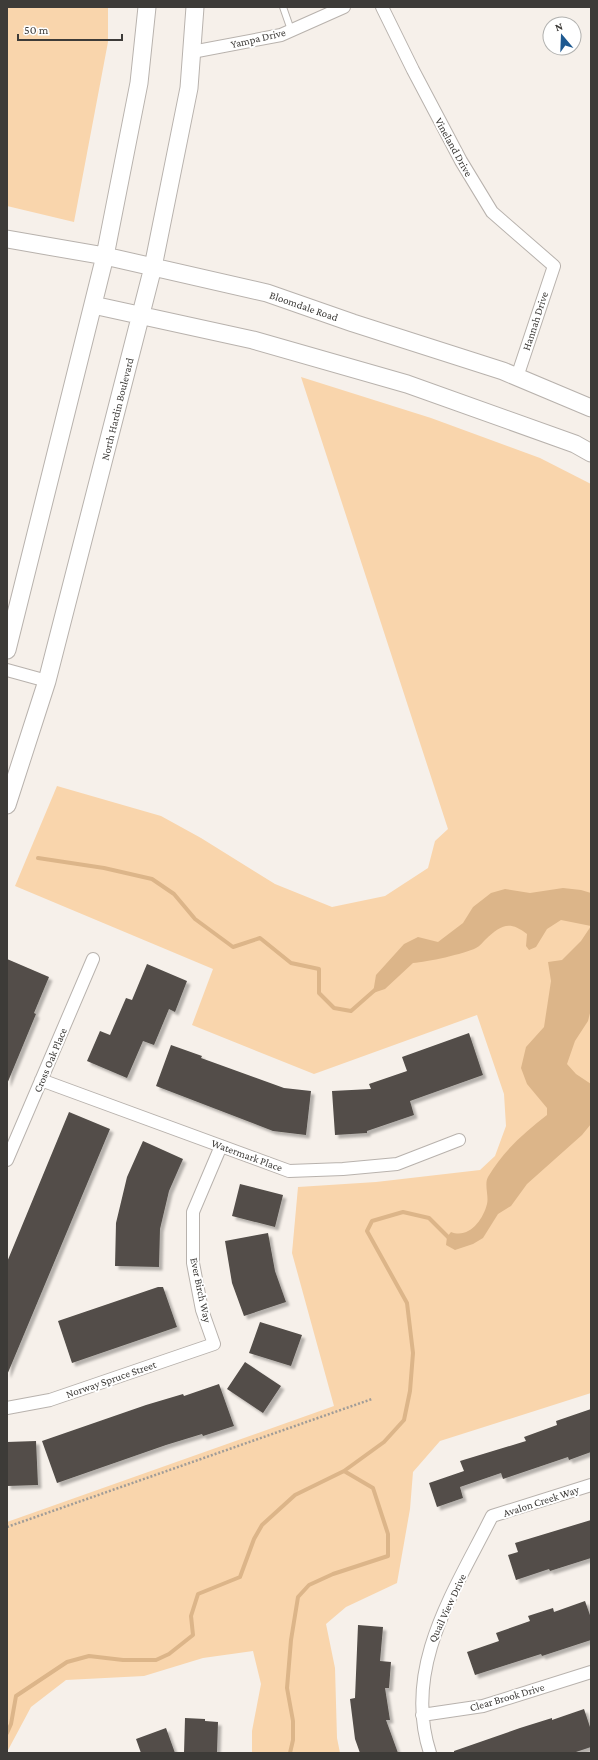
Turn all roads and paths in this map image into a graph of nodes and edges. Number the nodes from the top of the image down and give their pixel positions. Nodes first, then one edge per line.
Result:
1 (147, 7) edge
2 (195, 7) edge
3 (283, 7) edge
4 (344, 7) edge
5 (382, 7) edge
6 (291, 30) junction
7 (192, 52) junction
8 (7, 239) edge
9 (105, 256) junction
10 (554, 266) joint
11 (153, 267) junction
12 (93, 305) junction
13 (141, 315) junction
14 (517, 377) junction
15 (591, 408) edge
16 (591, 452) edge
17 (7, 650) edge
18 (7, 670) edge
19 (47, 681) junction
20 (7, 805) edge
21 (93, 959) dead end
22 (41, 1080) junction
23 (459, 1140) dead end
24 (221, 1146) junction
25 (7, 1160) edge
26 (214, 1344) joint
27 (372, 1399) dead end
28 (7, 1408) edge
29 (591, 1485) edge
30 (492, 1516) joint
31 (7, 1527) edge
32 (591, 1672) edge
33 (422, 1714) junction
34 (430, 1753) edge

1 - 9 street
2 - 7 street, North Hardin Boulevard
3 - 6 lane
4 - 6 street, Yampa Drive
5 - 10 street, Vineland Drive
6 - 7 street, Yampa Drive
7 - 11 street, North Hardin Boulevard
8 - 9 street, Bloomdale Road
9 - 11 street, Bloomdale Road
9 - 12 street
10 - 14 street, Hannah Drive
11 - 13 street, North Hardin Boulevard
11 - 14 street, Bloomdale Road
12 - 13 street
12 - 17 street
13 - 16 street
13 - 19 street, North Hardin Boulevard
14 - 15 street, Bloomdale Road
18 - 19 street
19 - 20 street, North Hardin Boulevard
21 - 22 street, Cross Oak Place
22 - 24 street, Watermark Place
22 - 25 street, Cross Oak Place
23 - 24 street, Watermark Place
24 - 26 street, Ever Birch Way
26 - 28 street, Norway Spruce Street
27 - 31 path
29 - 30 street, Avalon Creek Way
30 - 33 street, Quail View Drive
32 - 33 street, Clear Brook Drive
33 - 34 street, Quail View Drive

